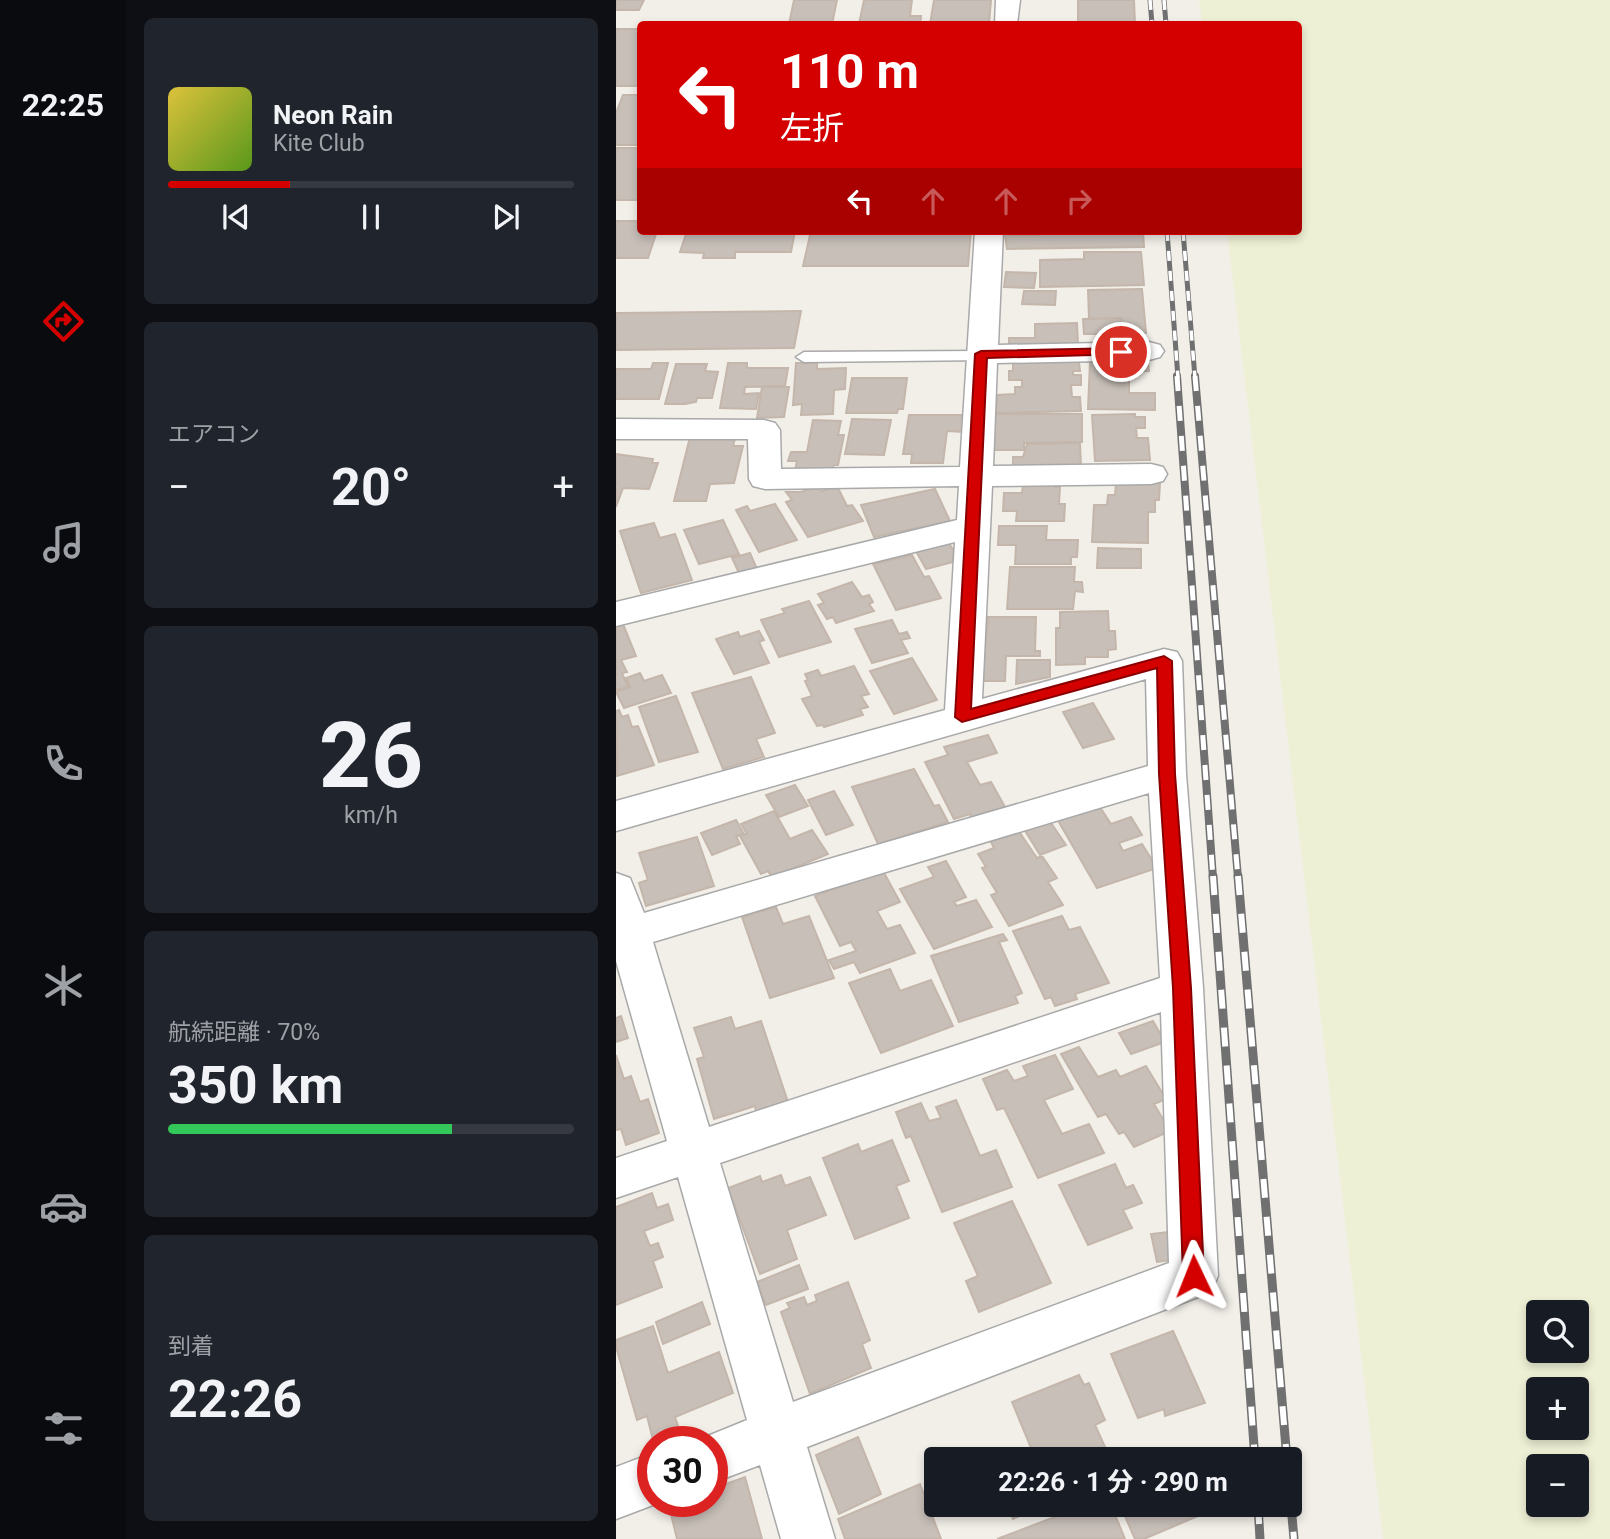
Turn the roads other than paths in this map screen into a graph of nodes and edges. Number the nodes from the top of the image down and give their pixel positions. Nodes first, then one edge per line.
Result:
1 (1008, 0) edge
2 (1006, 21) edge
3 (989, 235) edge
4 (1149, 351) dead end
5 (981, 355) junction
6 (804, 357) dead end
7 (616, 429) edge
8 (1151, 474) dead end
9 (974, 478) junction
10 (972, 527) junction
11 (616, 614) edge
12 (962, 717) junction
13 (1167, 774) junction
14 (616, 816) edge
15 (616, 889) edge
16 (624, 934) edge
17 (1182, 988) junction
18 (695, 1153) junction
19 (616, 1178) edge
20 (778, 1435) junction
21 (728, 1452) edge
22 (637, 1485) edge
23 (616, 1493) edge
24 (808, 1539) edge

1 - 2 street
3 - 5 street
4 - 5 street
5 - 6 lane
5 - 9 street
7 - 9 street
8 - 9 street
9 - 10 street
10 - 11 street
10 - 12 street
12 - 13 street
12 - 14 street
13 - 16 street
13 - 17 street
15 - 16 street
16 - 18 street
17 - 18 street
17 - 20 street
18 - 19 street
18 - 20 street
20 - 21 street
20 - 24 street
22 - 23 street

